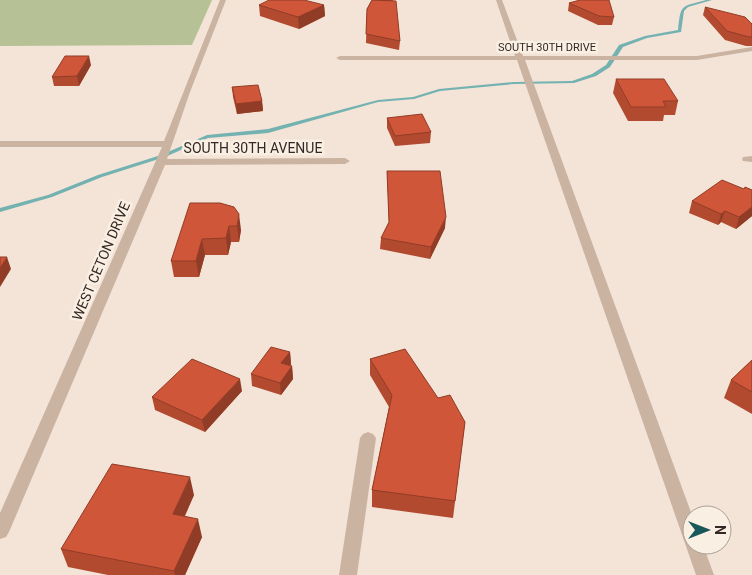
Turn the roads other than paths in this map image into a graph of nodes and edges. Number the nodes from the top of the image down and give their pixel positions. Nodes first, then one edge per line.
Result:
1 (223, 0) edge
2 (499, 0) edge
3 (752, 49) edge
4 (340, 58) dead end
5 (520, 58) junction
6 (0, 144) edge
7 (167, 144) junction
8 (345, 161) dead end
9 (161, 162) junction
10 (368, 438) dead end
11 (682, 511) edge
12 (0, 532) edge
13 (698, 555) edge
14 (348, 575) edge
15 (705, 575) edge

1 - 7 street, WEST CETON DRIVE
2 - 5 street
3 - 5 street, SOUTH 30TH DRIVE
4 - 5 street, SOUTH 30TH DRIVE
5 - 11 street
6 - 7 street, SOUTH 30TH AVENUE
7 - 9 street, WEST CETON DRIVE
8 - 9 street, SOUTH 30TH AVENUE
9 - 12 street, WEST CETON DRIVE
10 - 14 street
13 - 15 street

